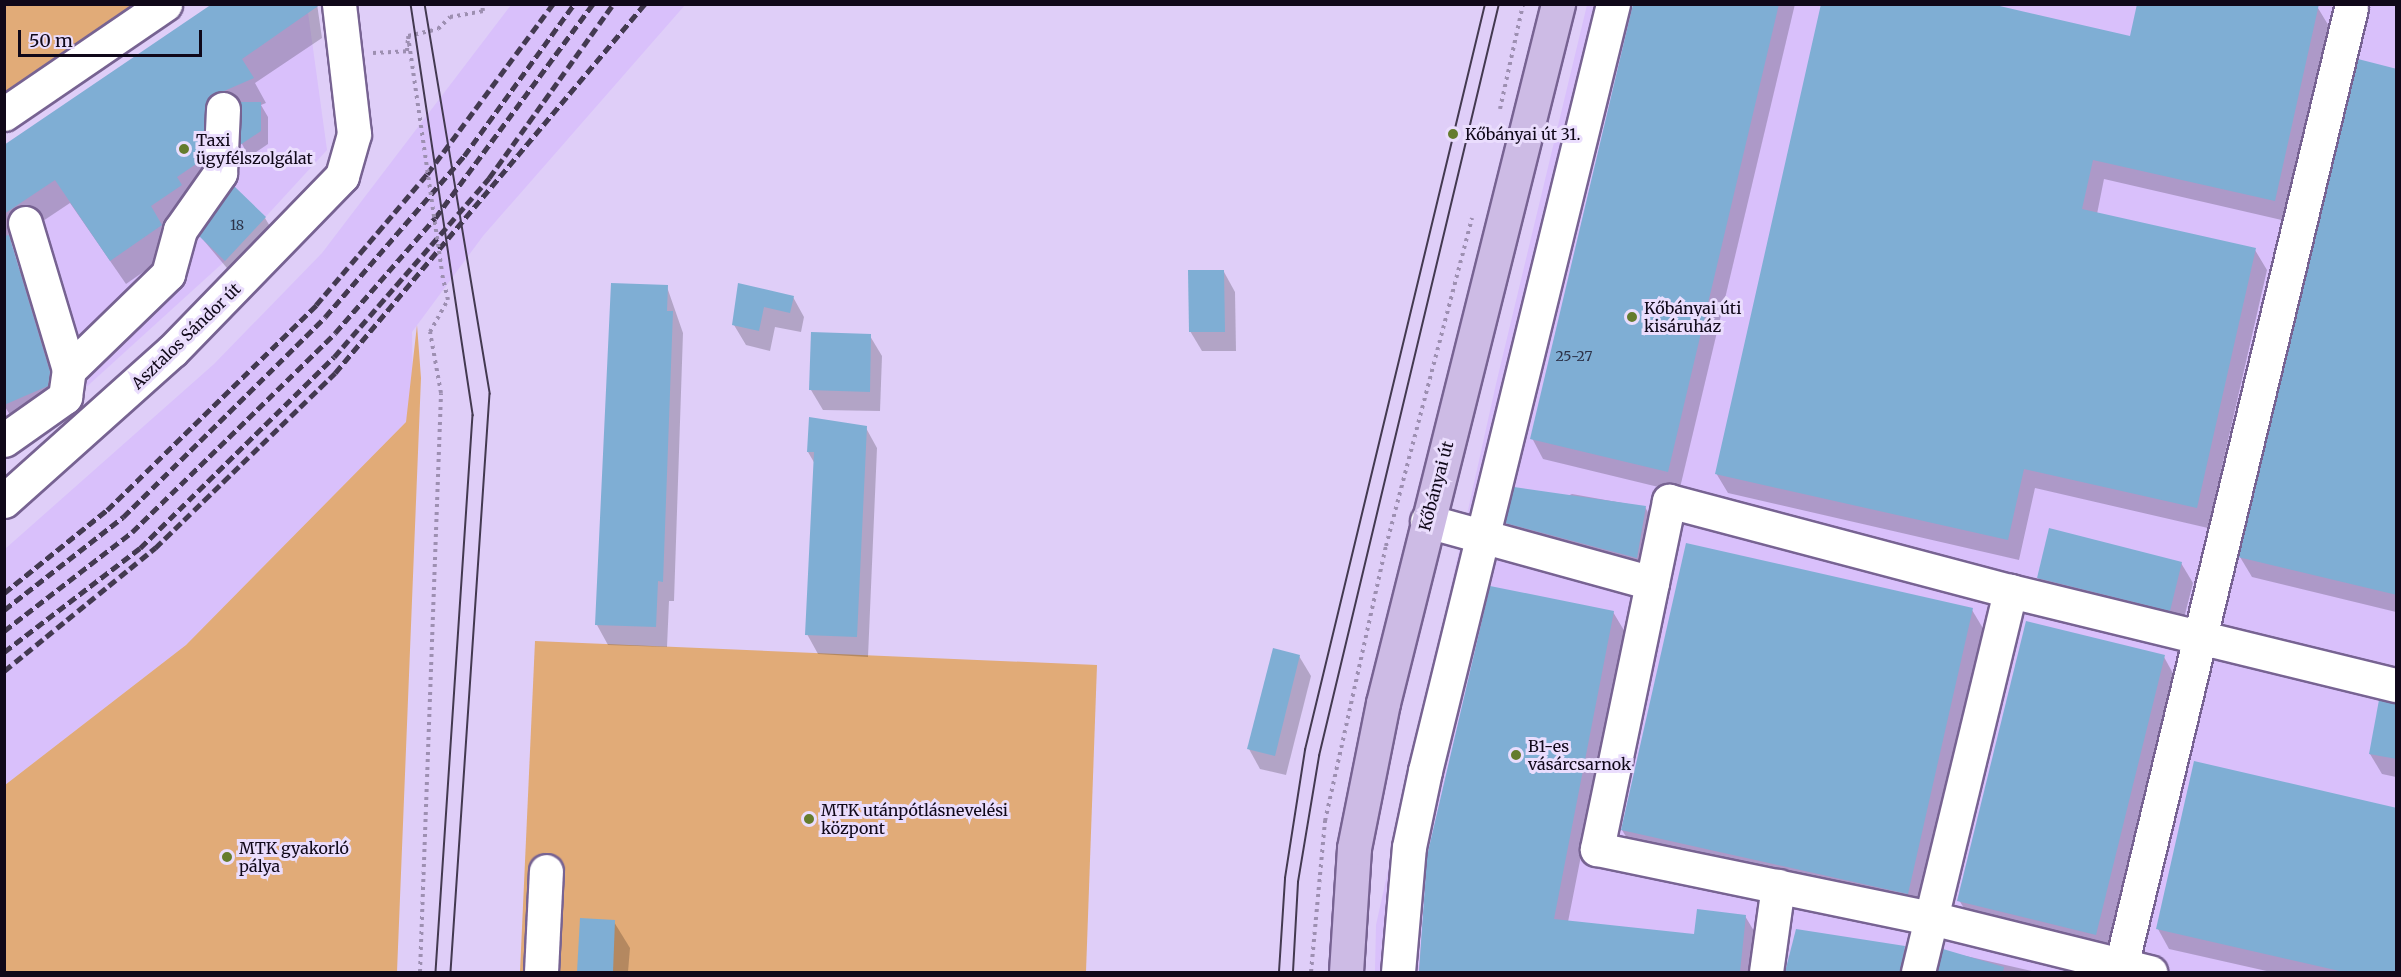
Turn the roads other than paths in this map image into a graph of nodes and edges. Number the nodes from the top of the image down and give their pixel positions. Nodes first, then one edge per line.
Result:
1 (165, 4) edge
2 (339, 4) edge
3 (1558, 4) edge
4 (1613, 4) edge
5 (2348, 6) edge
6 (223, 109) dead end
7 (4, 114) edge
8 (25, 223) dead end
9 (69, 370) junction
10 (4, 440) edge
11 (4, 501) edge
12 (1427, 521) junction
13 (1479, 537) junction
14 (1652, 583) junction
15 (2010, 591) junction
16 (2200, 637) junction
17 (2397, 685) edge
18 (546, 872) dead end
19 (1778, 886) junction
20 (1931, 918) junction
21 (2135, 969) edge
22 (541, 972) edge
23 (1346, 972) edge
24 (1398, 972) edge
25 (1766, 972) edge
26 (1918, 972) edge

1 - 7 street
2 - 11 street, Asztalos Sándor út
3 - 12 main road, Kőbányai út
4 - 13 street
5 - 16 street
6 - 9 street
8 - 9 street
9 - 10 street
12 - 13 street
12 - 23 main road, Kőbányai út
13 - 14 street
13 - 24 street
14 - 15 street
14 - 19 street
15 - 16 street
15 - 20 street
16 - 17 street
16 - 21 street
18 - 22 street
19 - 20 street
19 - 25 street
20 - 21 street
20 - 26 street

